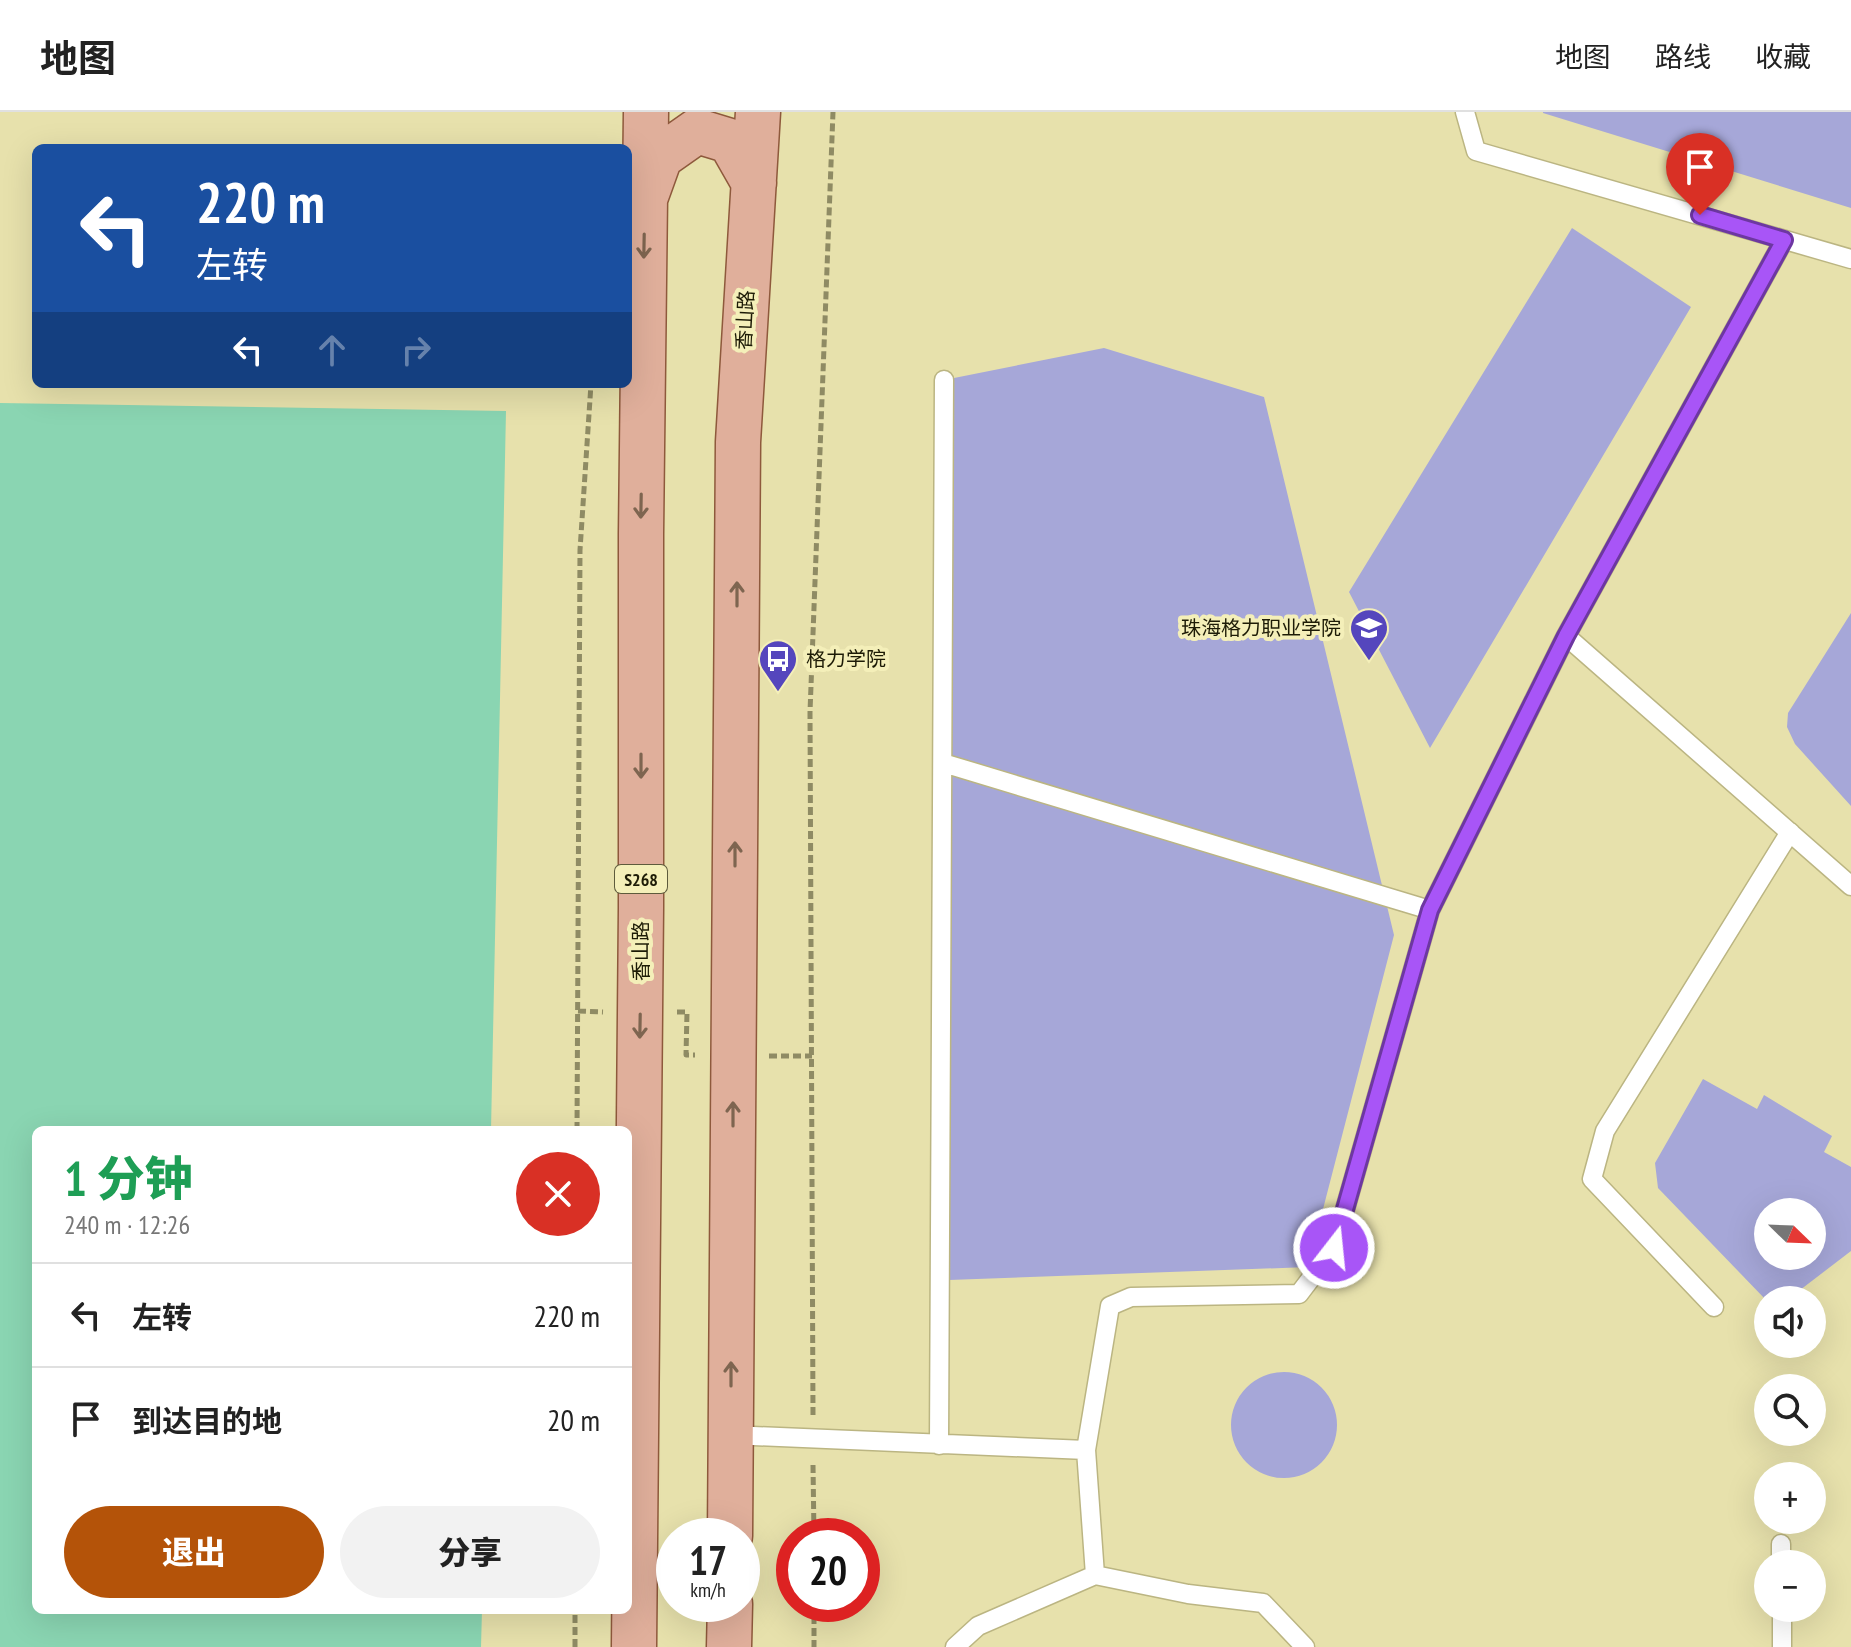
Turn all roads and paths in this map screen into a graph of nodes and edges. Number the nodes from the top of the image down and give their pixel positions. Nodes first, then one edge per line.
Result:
1 (646, 112) edge
2 (758, 112) edge
3 (833, 112) edge
4 (1465, 112) edge
5 (754, 183) junction
6 (645, 200) junction
7 (1784, 240) junction
8 (1851, 259) edge
9 (944, 380) dead end
10 (591, 388) edge
11 (1566, 636) junction
12 (943, 763) junction
13 (1790, 832) junction
14 (1851, 886) edge
15 (1430, 910) junction
16 (577, 1126) edge
17 (1714, 1307) dead end
18 (731, 1435) junction
19 (813, 1440) junction
20 (939, 1445) junction
21 (1086, 1450) junction
22 (730, 1518) edge
23 (814, 1518) edge
24 (1781, 1544) dead end
25 (1781, 1550) edge
26 (1095, 1575) junction
27 (575, 1614) edge
28 (730, 1622) edge
29 (814, 1622) edge
30 (1782, 1622) edge
31 (575, 1647) edge
32 (634, 1647) edge
33 (729, 1647) edge
34 (814, 1647) edge
35 (955, 1647) edge
36 (1305, 1647) edge
37 (1782, 1647) edge

1 - 6 main road, 香山路 / S268
2 - 5 main road, 香山路
3 - 19 path
4 - 7 lane
5 - 6 main road
18 -> 5 main road, 香山路
6 -> 32 main road, 香山路 / S268
7 - 8 lane
7 - 11 lane
9 - 12 lane
10 - 16 path
11 - 13 lane
11 - 15 lane
12 - 15 lane
12 - 20 lane
13 - 14 lane
13 - 17 lane
15 - 21 lane
18 - 19 lane
18 - 22 main road, 香山路
19 - 20 lane
19 - 23 path
20 - 21 lane
21 - 26 lane
24 - 25 lane
26 - 35 lane
26 - 36 lane
27 - 31 path
28 - 33 main road
29 - 34 path
30 - 37 lane

